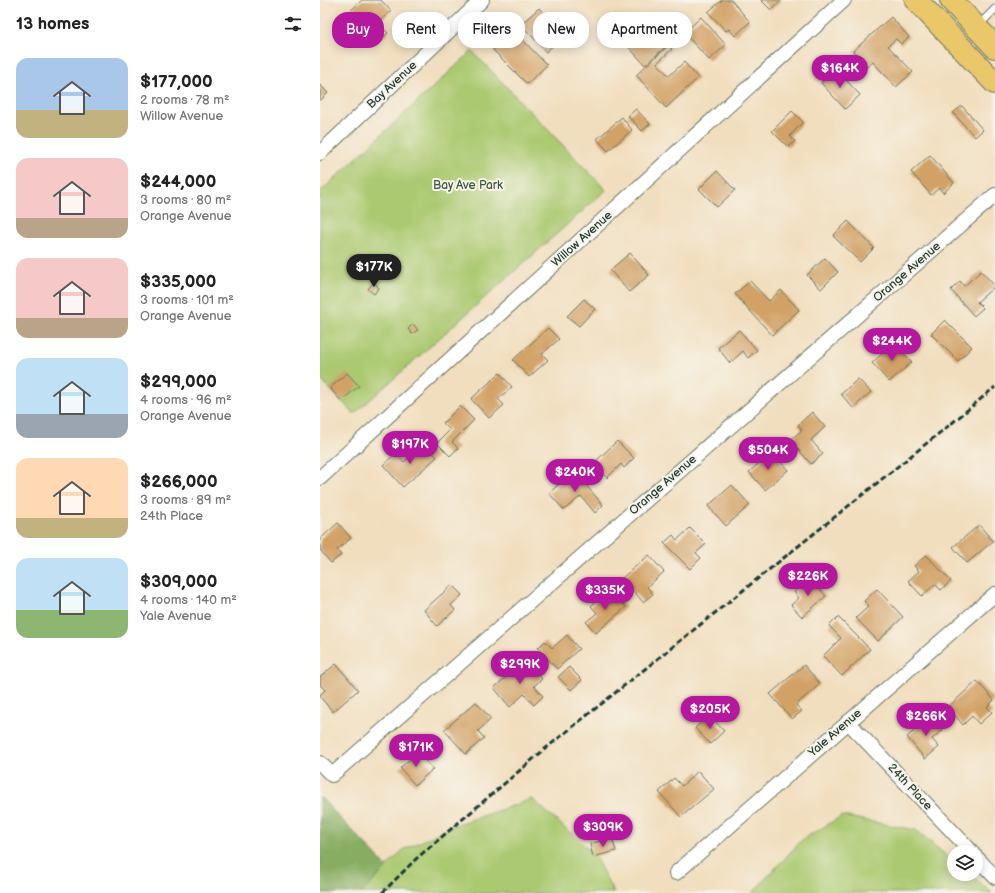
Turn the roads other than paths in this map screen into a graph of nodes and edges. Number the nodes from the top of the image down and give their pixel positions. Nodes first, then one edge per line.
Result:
1 (482, 0) edge
2 (844, 0) edge
3 (916, 0) edge
4 (951, 0) edge
5 (995, 9) edge
6 (977, 27) junction
7 (995, 47) edge
8 (995, 83) edge
9 (320, 153) edge
10 (995, 195) edge
11 (320, 478) edge
12 (995, 594) edge
13 (848, 722) junction
14 (320, 763) edge
15 (965, 845) edge
16 (983, 864) edge
17 (676, 873) dead end
18 (995, 877) edge

1 - 9 street, Bay Avenue
2 - 11 street, Willow Avenue
3 - 8 main road
4 - 6 main road
5 - 6 lane
6 - 7 main road
10 - 14 street, Orange Avenue
12 - 13 street, Yale Avenue
13 - 15 street, 24th Place
13 - 17 street, Yale Avenue
16 - 18 street

